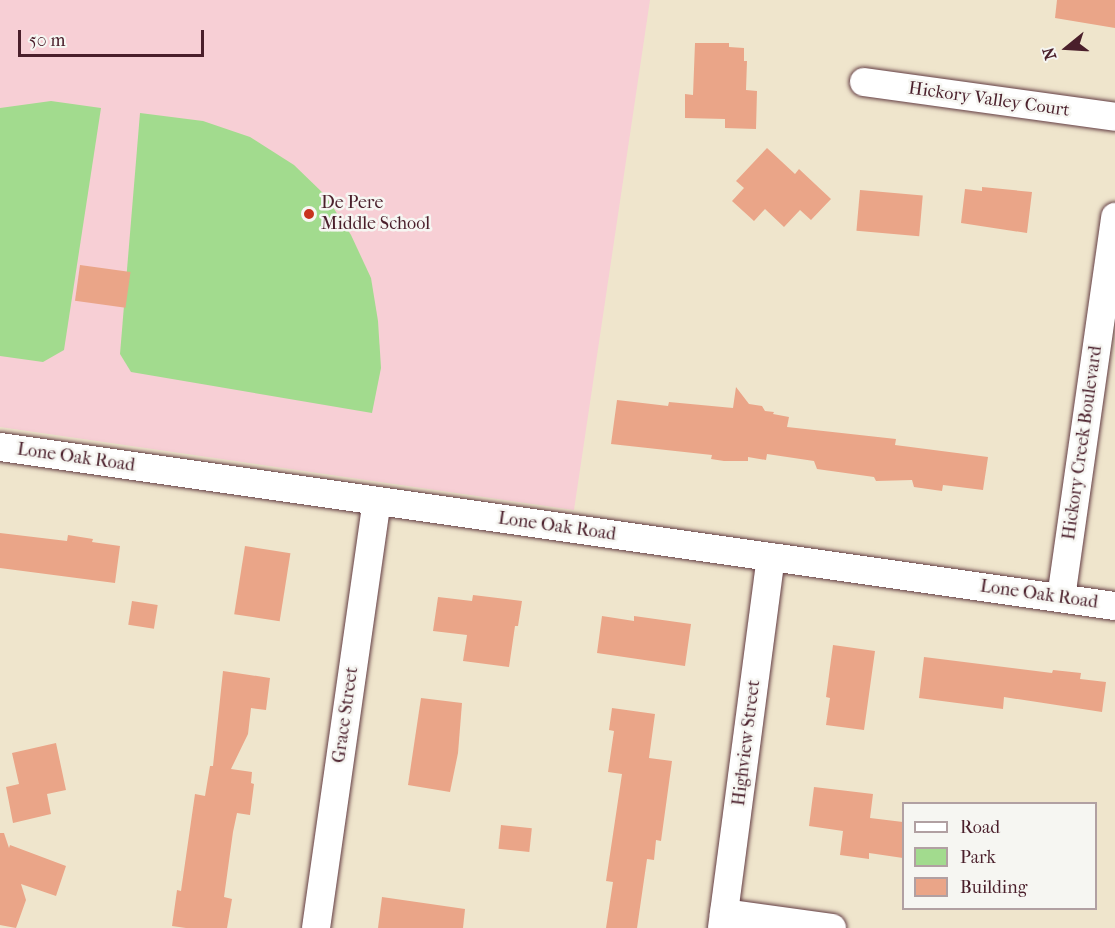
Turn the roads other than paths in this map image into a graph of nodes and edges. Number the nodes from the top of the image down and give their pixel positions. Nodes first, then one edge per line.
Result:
1 (864, 82) dead end
2 (1115, 117) edge
3 (1115, 217) edge
4 (0, 447) edge
5 (377, 502) junction
6 (771, 557) junction
7 (1061, 598) junction
8 (1115, 606) edge
9 (723, 920) edge
10 (316, 928) edge
11 (832, 928) edge

1 - 2 street, Hickory Valley Court
3 - 7 street, Hickory Creek Boulevard
4 - 5 street, Lone Oak Road
5 - 6 street, Lone Oak Road
5 - 10 street, Grace Street
6 - 7 street, Lone Oak Road
6 - 9 street, Highview Street
7 - 8 street, Lone Oak Road
9 - 11 street

